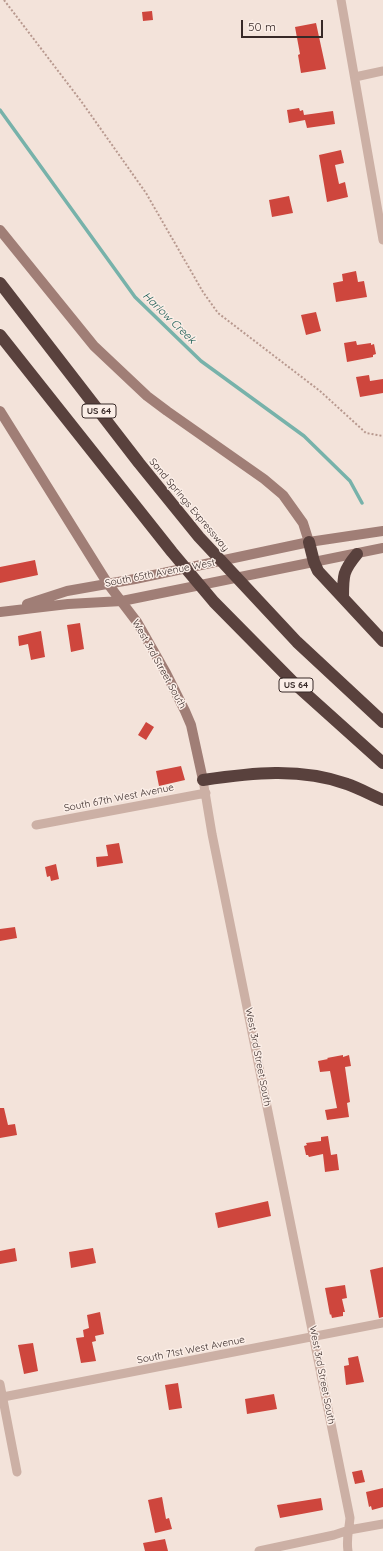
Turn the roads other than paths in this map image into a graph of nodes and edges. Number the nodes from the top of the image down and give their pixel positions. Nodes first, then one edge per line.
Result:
1 (341, 0) edge
2 (383, 71) edge
3 (355, 76) junction
4 (0, 230) edge
5 (383, 240) edge
6 (0, 283) edge
7 (0, 335) edge
8 (0, 411) edge
9 (383, 531) edge
10 (310, 542) junction
11 (383, 548) edge
12 (357, 554) junction
13 (314, 562) junction
14 (108, 584) junction
15 (343, 597) junction
16 (122, 600) junction
17 (5, 611) edge
18 (383, 641) edge
19 (383, 722) edge
20 (383, 763) edge
21 (203, 780) junction
22 (206, 793) junction
23 (383, 800) edge
24 (36, 825) dead end
25 (383, 1323) edge
26 (314, 1337) junction
27 (0, 1384) edge
28 (3, 1397) junction
29 (17, 1472) dead end
30 (383, 1524) edge
31 (349, 1530) junction
32 (259, 1551) edge
33 (348, 1551) edge

1 - 3 street
2 - 3 street
3 - 5 street
4 - 10 main road
6 - 19 highway, Sand Springs Expressway / US 64
7 - 20 highway, US 64
8 - 14 main road, West 3rd Street South
9 - 10 main road, South 65th Avenue West
10 - 13 highway
10 - 14 main road, South 65th Avenue West
11 - 12 main road, South 65th Avenue West
12 - 13 main road, South 65th Avenue West
12 - 15 highway
13 - 15 highway
13 - 16 main road, South 65th Avenue West
14 - 16 main road, West 3rd Street South
14 - 17 main road, South 65th Avenue West
15 - 18 highway
16 - 17 main road, South 65th Avenue West
16 - 21 main road, West 3rd Street South
21 - 22 street, West 3rd Street South
21 - 23 highway
22 - 24 street, South 67th West Avenue
22 - 26 street, West 3rd Street South
25 - 26 street, South 71st West Avenue
26 - 28 street, South 71st West Avenue
26 - 31 street, West 3rd Street South
27 - 28 street
28 - 29 street
30 - 31 street
31 - 32 street
31 - 33 street, West 3rd Street South

